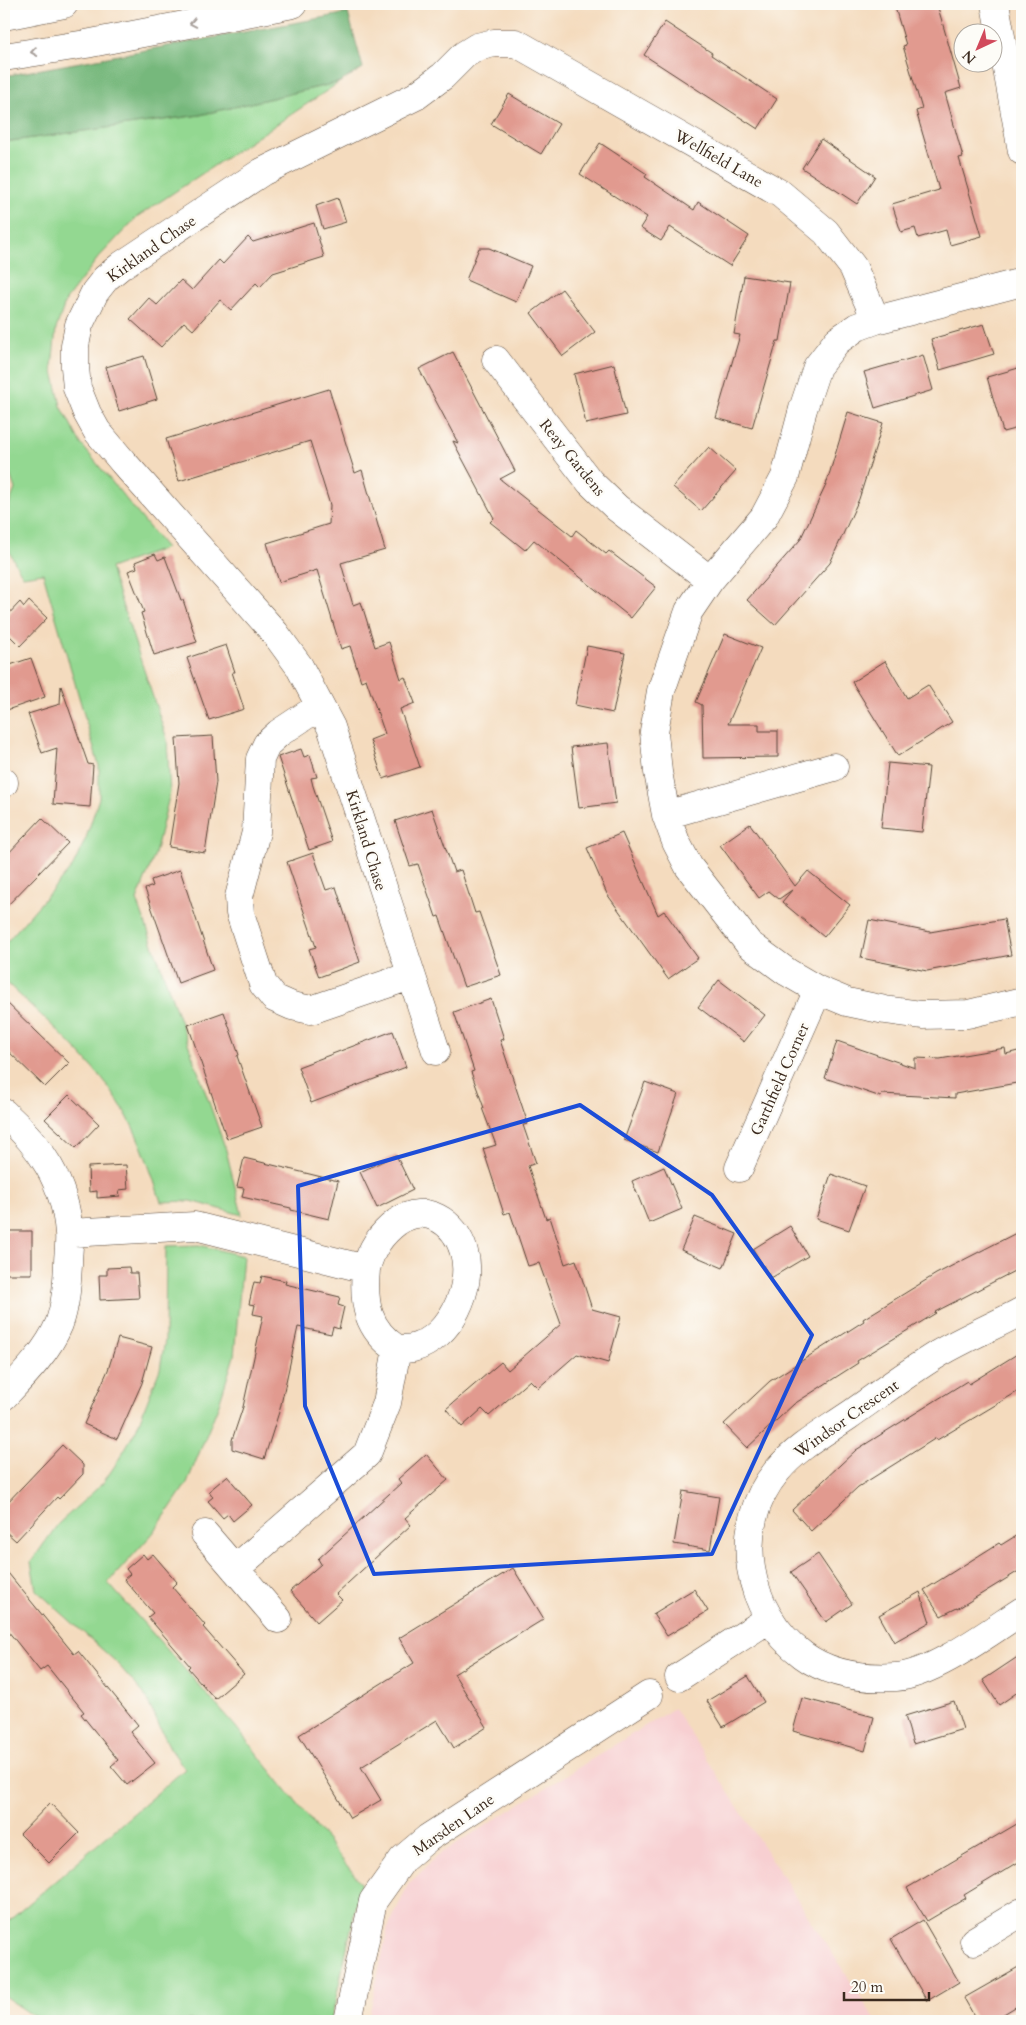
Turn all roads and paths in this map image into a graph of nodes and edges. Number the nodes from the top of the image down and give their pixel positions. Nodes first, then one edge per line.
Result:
1 (64, 4) edge
2 (293, 4) edge
3 (995, 4) edge
4 (4, 16) edge
5 (516, 43) joint
6 (4, 57) edge
7 (1022, 151) edge
8 (1022, 282) edge
9 (876, 320) junction
10 (496, 360) dead end
11 (710, 580) junction
12 (320, 706) junction
13 (834, 767) dead end
14 (666, 815) junction
15 (410, 976) junction
16 (818, 990) junction
17 (1022, 1001) edge
18 (436, 1051) dead end
19 (4, 1113) edge
20 (739, 1168) dead end
21 (69, 1233) junction
22 (366, 1269) junction
23 (1022, 1312) edge
24 (397, 1350) junction
25 (4, 1396) edge
26 (205, 1534) dead end
27 (235, 1568) junction
28 (1022, 1611) edge
29 (278, 1619) dead end
30 (769, 1619) junction
31 (679, 1677) dead end
32 (649, 1695) dead end
33 (1022, 1912) edge
34 (974, 1941) dead end
35 (348, 2021) edge

1 - 4 main road
2 -> 6 main road
3 - 7 main road
5 - 9 main road, Wellfield Lane
5 - 12 main road, Kirkland Chase
8 - 9 main road
9 - 11 main road
10 - 11 main road, Reay Gardens
11 - 14 main road
12 - 15 main road, Kirkland Chase
12 - 15 main road
13 - 14 main road
14 - 16 main road
15 - 18 main road, Kirkland Chase
16 - 17 main road
16 - 20 main road, Garthfield Corner
19 - 21 main road
21 - 22 main road
21 - 25 main road
22 - 24 main road
22 - 24 main road
23 - 30 main road, Windsor Crescent
24 - 27 main road
26 - 27 main road
27 - 29 main road
28 - 30 main road, Windsor Crescent
30 - 31 main road
32 - 35 main road, Marsden Lane
33 - 34 main road

